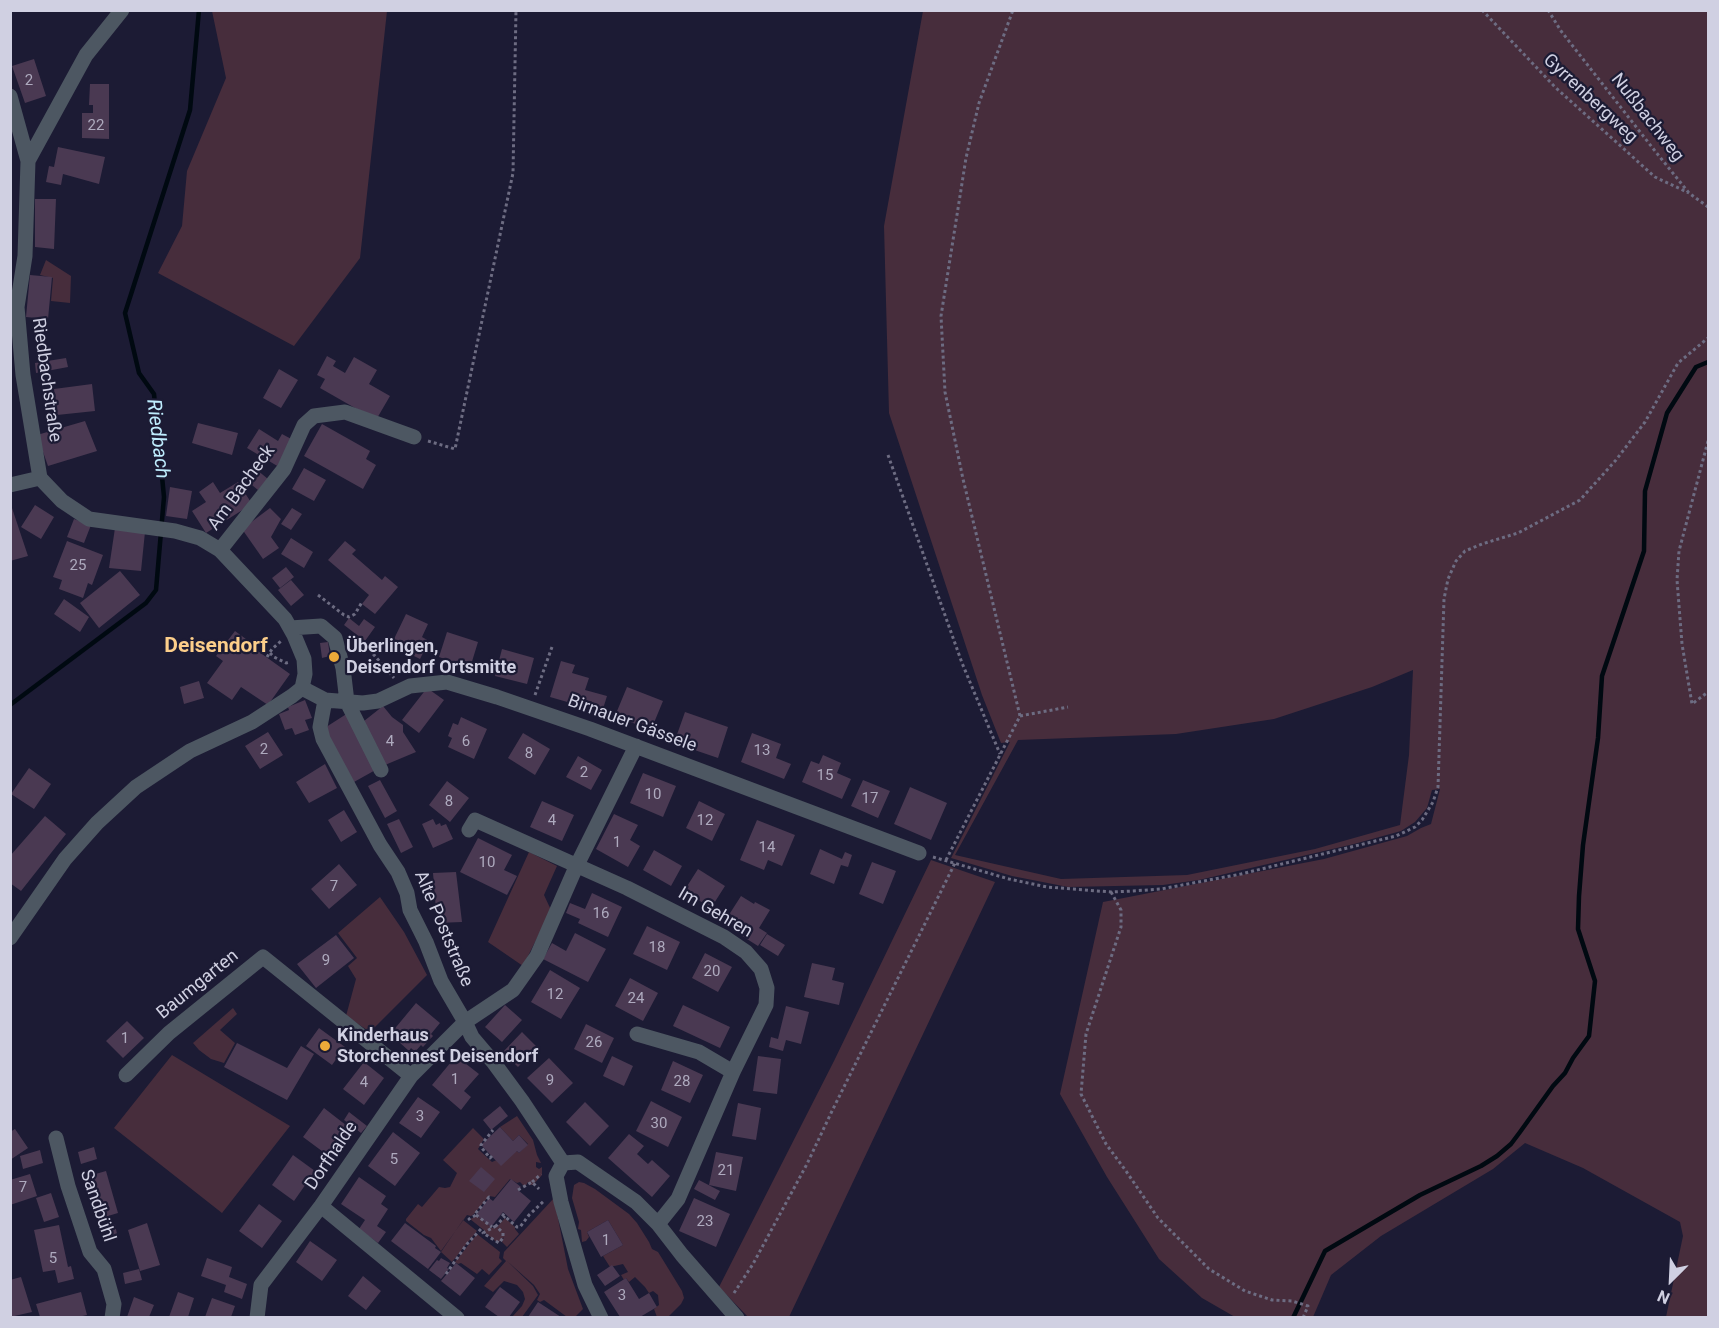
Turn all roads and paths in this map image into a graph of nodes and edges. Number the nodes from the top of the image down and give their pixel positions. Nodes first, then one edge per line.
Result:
1 (122, 10) edge
2 (516, 10) edge
3 (1012, 10) edge
4 (1482, 10) edge
5 (1548, 10) edge
6 (10, 96) edge
7 (28, 161) junction
8 (1689, 193) junction
9 (1708, 207) edge
10 (14, 305) edge
11 (1708, 338) edge
12 (414, 437) joint
13 (1708, 441) edge
14 (888, 455) dead end
15 (40, 478) junction
16 (10, 485) edge
17 (220, 550) junction
18 (318, 595) dead end
19 (363, 602) dead end
20 (292, 631) junction
21 (553, 644) dead end
22 (357, 649) dead end
23 (270, 652) junction
24 (267, 657) dead end
25 (304, 659) junction
26 (302, 687) junction
27 (402, 689) junction
28 (1708, 692) edge
29 (326, 700) junction
30 (347, 702) junction
31 (1068, 707) dead end
32 (530, 708) junction
33 (1020, 716) junction
34 (636, 746) junction
35 (1000, 754) junction
36 (381, 770) dead end
37 (470, 830) dead end
38 (919, 853) dead end
39 (955, 863) junction
40 (576, 867) junction
41 (1111, 892) junction
42 (10, 938) edge
43 (465, 1022) junction
44 (637, 1034) dead end
45 (733, 1072) junction
46 (126, 1075) dead end
47 (411, 1076) junction
48 (493, 1130) dead end
49 (56, 1138) dead end
50 (492, 1156) dead end
51 (563, 1163) junction
52 (541, 1174) dead end
53 (532, 1182) junction
54 (558, 1188) junction
55 (539, 1189) dead end
56 (518, 1190) dead end
57 (491, 1199) dead end
58 (321, 1206) junction
59 (477, 1215) junction
60 (470, 1220) dead end
61 (658, 1224) junction
62 (494, 1227) junction
63 (485, 1232) junction
64 (446, 1274) dead end
65 (726, 1303) junction
66 (112, 1317) edge
67 (257, 1317) edge
68 (458, 1317) edge
69 (600, 1317) edge
70 (737, 1317) edge
71 (1303, 1317) edge

1 - 7 street, Riedbachstraße
2 - 12 path
3 - 33 path
4 - 8 path, Gyrrenbergweg
5 - 8 path, Nußbachweg
6 - 7 street
7 - 10 street, Riedbachstraße
8 - 9 path, Nußbachweg
10 - 15 street, Riedbachstraße
11 - 41 path
12 - 17 street, Am Bacheck
13 - 28 path
14 - 35 path
15 - 16 street
15 - 17 street
17 - 20 street
18 - 19 path
20 - 23 path
20 - 25 street
20 - 30 street
21 - 32 path
22 - 27 path
23 - 24 path
23 - 25 path
25 - 26 street
26 - 29 street
26 - 42 street
27 - 30 street, Birnauer Gässele
27 - 32 street, Birnauer Gässele
29 - 30 street, Birnauer Gässele
29 - 43 street, Alte Poststraße
30 - 36 street
31 - 33 path
32 - 34 street, Birnauer Gässele
33 - 35 path
34 - 38 street, Birnauer Gässele
34 - 40 street
35 - 39 path
37 - 40 street, Im Gehren
39 - 41 path
39 - 65 path
40 - 43 street
40 - 45 street, Im Gehren
41 - 71 path
43 - 47 street, Dorfhalde
43 - 51 street, Alte Poststraße
44 - 45 street
45 - 61 street, Im Gehren
46 - 47 street, Baumgarten
47 - 58 street, Dorfhalde
48 - 50 path
49 - 66 street, Sandbühl
51 - 54 street
51 - 61 street
52 - 53 path
53 - 55 path
53 - 56 path
54 - 62 path
54 - 69 street
57 - 59 path
58 - 67 street
58 - 68 street, Dorfhalde
59 - 60 path
59 - 62 path
61 - 65 street
62 - 63 path
62 - 63 path
63 - 64 path
65 - 70 street

